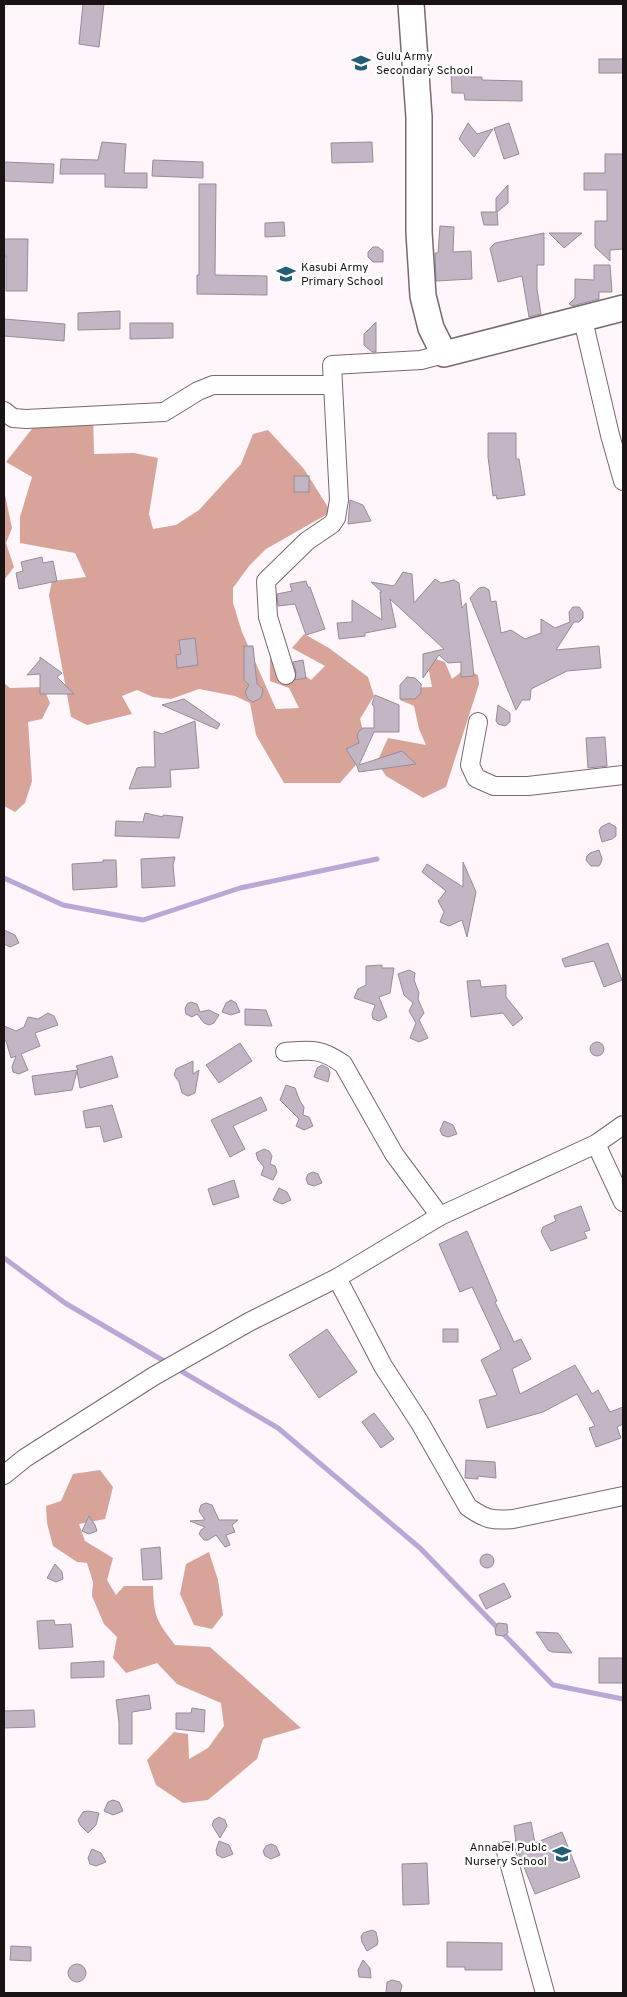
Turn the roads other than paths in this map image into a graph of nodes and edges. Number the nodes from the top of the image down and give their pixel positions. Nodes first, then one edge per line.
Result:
1 (411, 4) edge
2 (623, 308) edge
3 (583, 320) junction
4 (444, 354) junction
5 (332, 385) junction
6 (4, 411) edge
7 (623, 481) edge
8 (286, 676) dead end
9 (478, 722) dead end
10 (623, 775) edge
11 (285, 1052) dead end
12 (623, 1125) edge
13 (596, 1144) junction
14 (623, 1202) edge
15 (440, 1216) junction
16 (337, 1278) junction
17 (4, 1475) edge
18 (623, 1496) edge
19 (506, 1851) dead end
20 (545, 1993) edge

1 - 4 street
2 - 3 street
3 - 4 street
3 - 7 street
4 - 5 street
5 - 6 street
5 - 8 street
9 - 10 street
11 - 15 street
12 - 13 street
13 - 14 street
13 - 15 street
15 - 16 street
16 - 17 street
16 - 18 street
19 - 20 street

